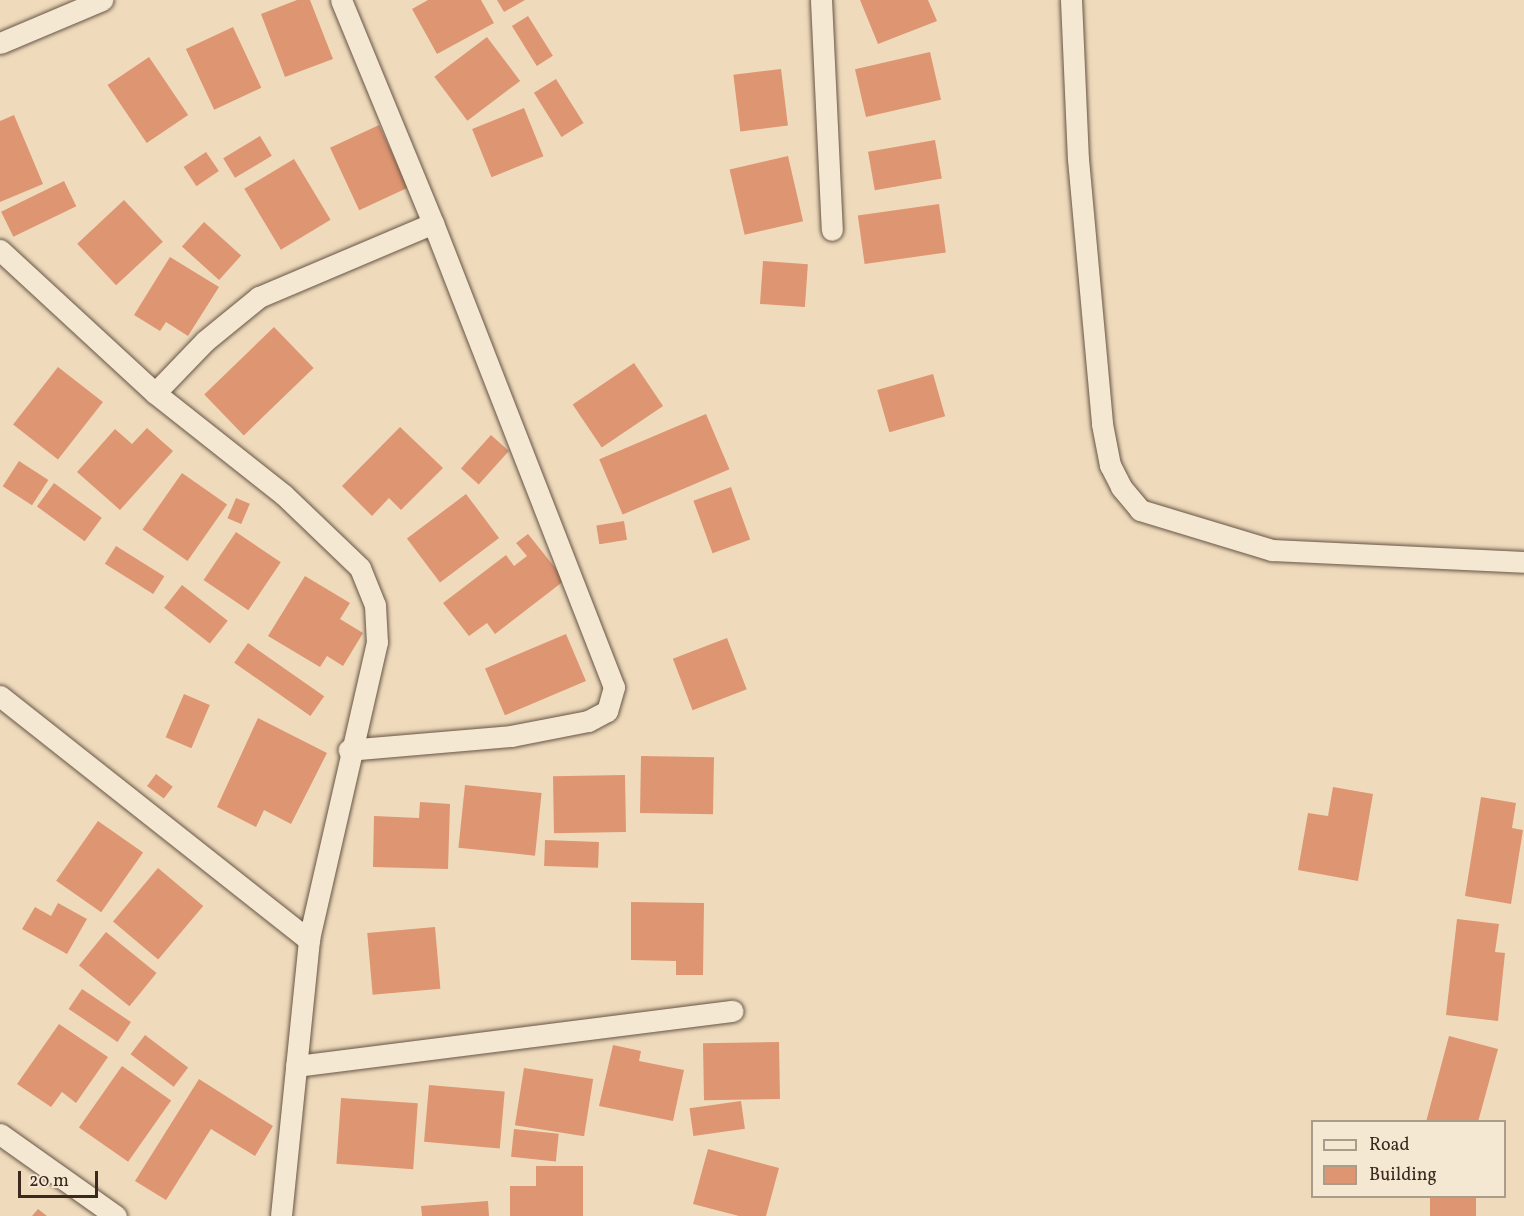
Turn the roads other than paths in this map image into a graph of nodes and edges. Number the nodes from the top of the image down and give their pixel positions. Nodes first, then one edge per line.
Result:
1 (102, 0) edge
2 (341, 0) edge
3 (821, 0) edge
4 (1071, 0) edge
5 (0, 43) edge
6 (433, 223) junction
7 (832, 230) dead end
8 (0, 250) edge
9 (155, 393) junction
10 (1524, 562) edge
11 (0, 696) edge
12 (348, 750) junction
13 (309, 940) junction
14 (733, 1011) dead end
15 (296, 1066) junction
16 (0, 1134) edge
17 (116, 1216) edge
18 (281, 1216) edge

1 - 5 street
2 - 6 street
3 - 7 street
4 - 10 street
6 - 9 street
6 - 12 street
8 - 9 street
9 - 12 street
11 - 13 street
12 - 13 street
13 - 15 street
14 - 15 street
15 - 18 street
16 - 17 street

